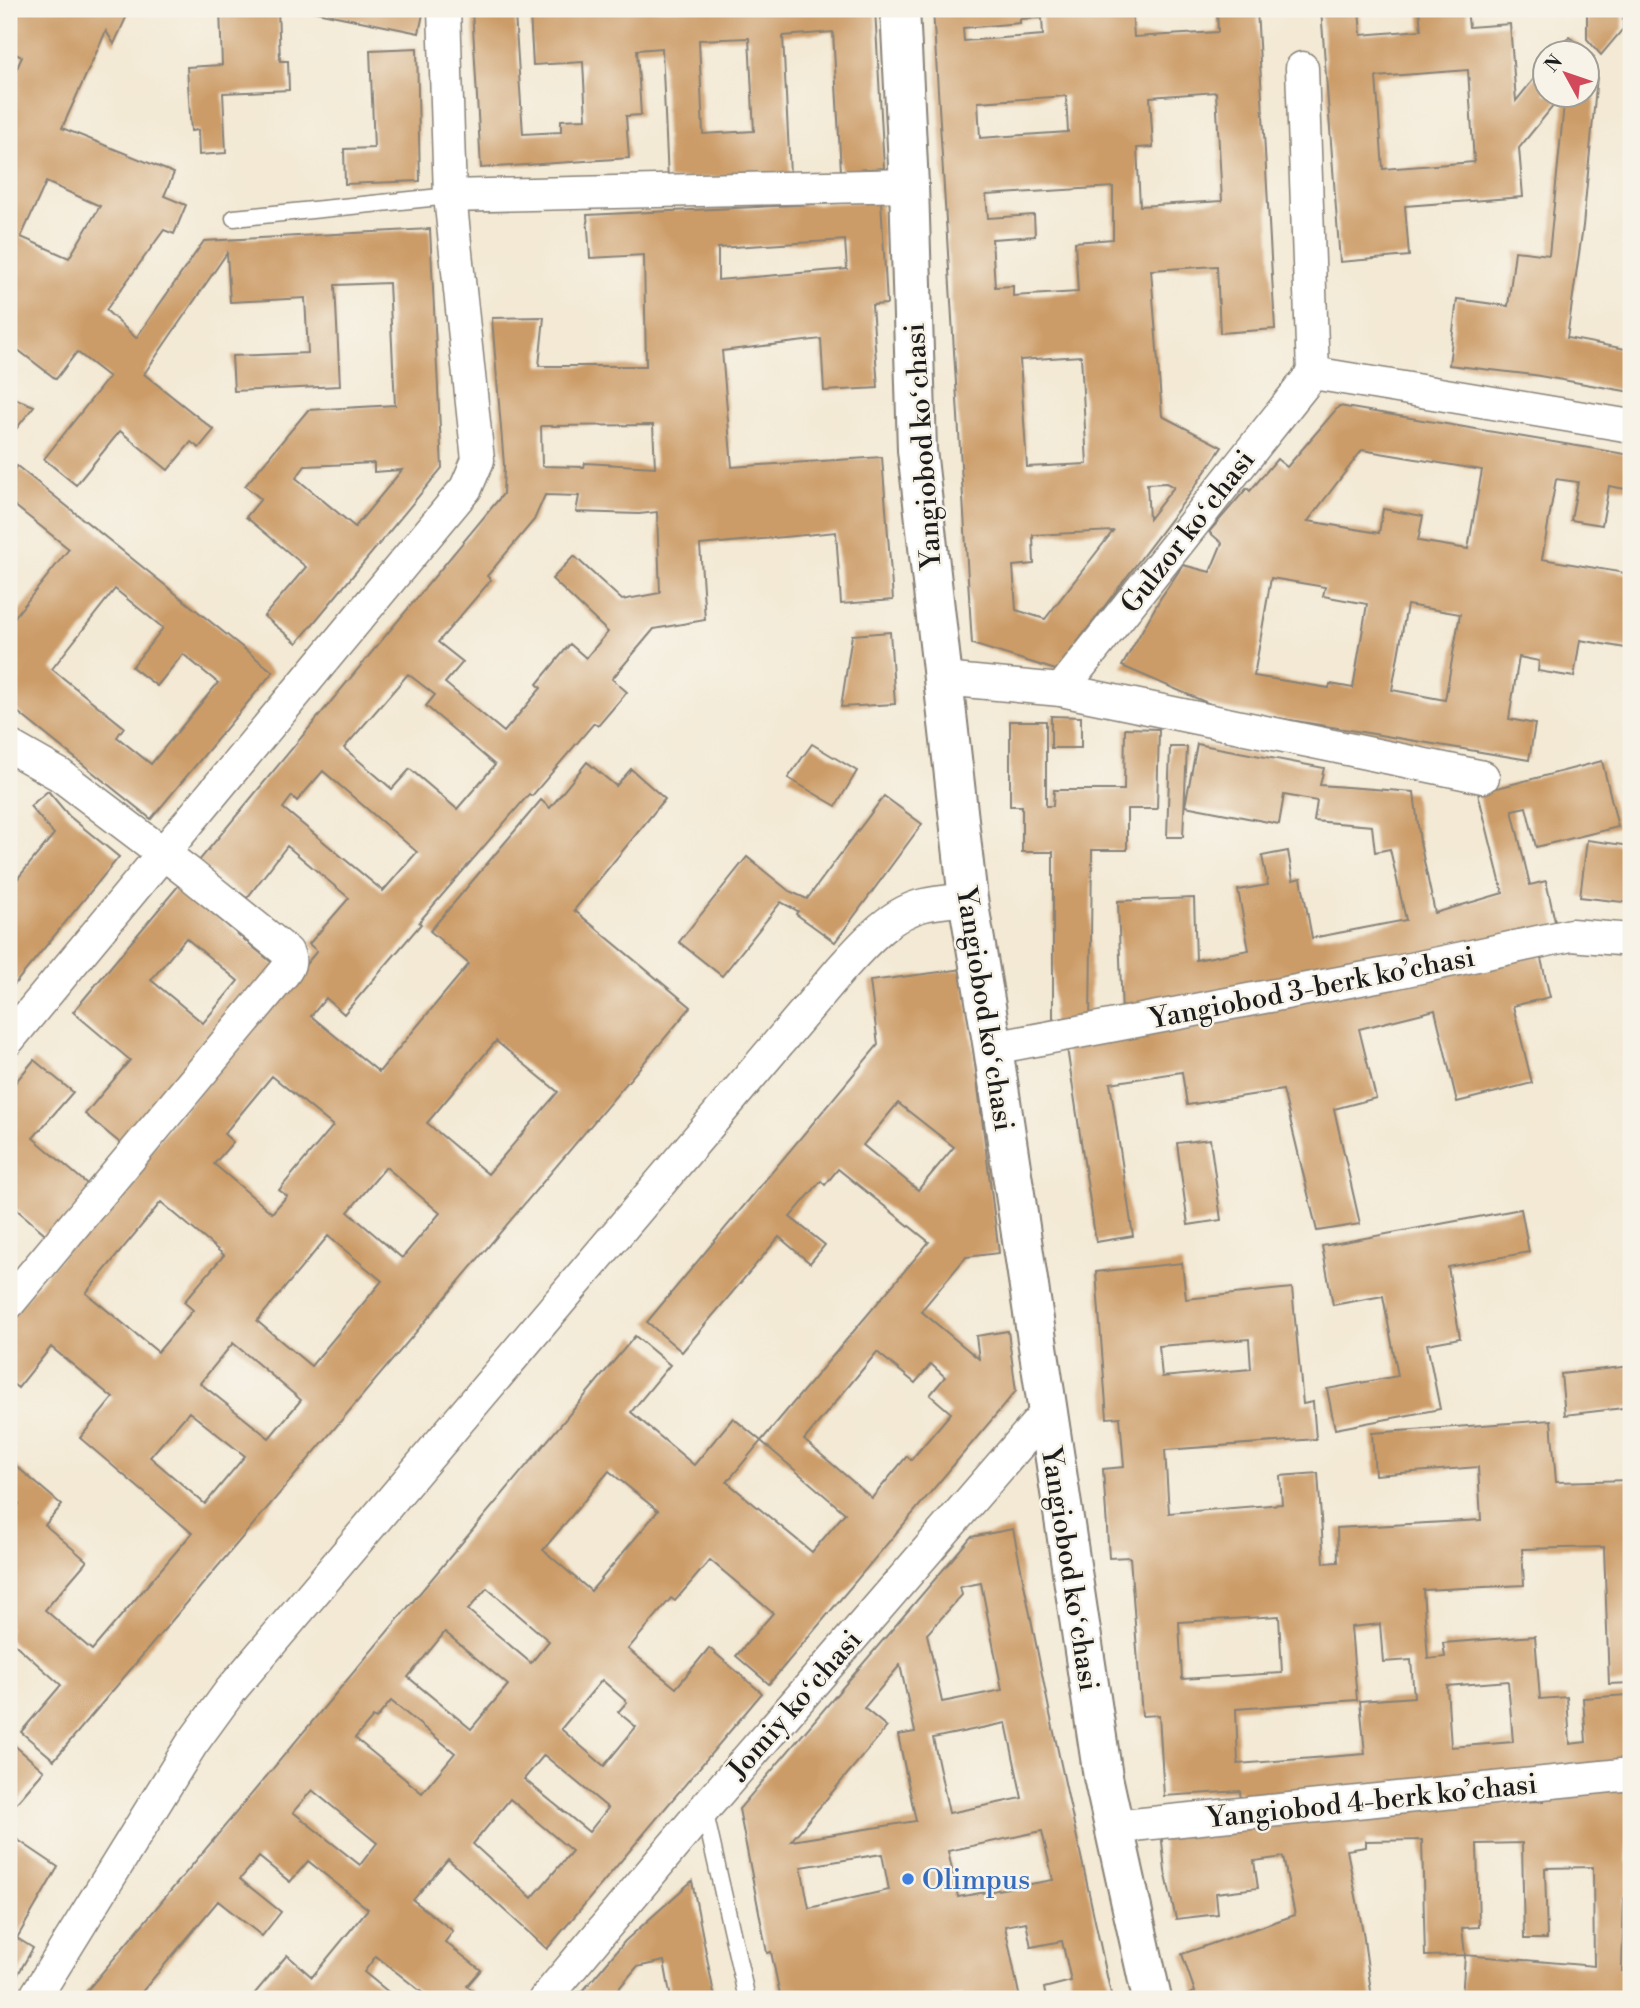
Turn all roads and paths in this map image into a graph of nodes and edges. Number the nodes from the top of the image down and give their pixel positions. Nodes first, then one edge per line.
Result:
1 (444, 9) edge
2 (900, 9) edge
3 (1302, 68) dead end
4 (909, 185) junction
5 (450, 196) junction
6 (234, 218) dead end
7 (1313, 373) junction
8 (1631, 426) edge
9 (943, 679) junction
10 (1061, 690) junction
11 (9, 746) edge
12 (1482, 777) dead end
13 (163, 854) junction
14 (968, 899) junction
15 (1631, 940) edge
16 (9, 1040) edge
17 (993, 1048) junction
18 (9, 1303) edge
19 (1047, 1412) junction
20 (1631, 1774) edge
21 (704, 1809) junction
22 (1113, 1826) junction
23 (34, 1999) edge
24 (545, 1999) edge
25 (747, 1999) edge
26 (1152, 1999) edge

1 - 5 street
2 - 4 street, Yangiobod koʻchasi
3 - 7 street
4 - 5 street
4 - 9 street, Yangiobod koʻchasi
5 - 6 lane
5 - 13 street
7 - 8 street
7 - 10 street, Gulzor koʻchasi
9 - 10 street
9 - 14 street, Yangiobod koʻchasi
10 - 12 street
11 - 13 street
13 - 16 street
13 - 18 street
14 - 17 street, Yangiobod koʻchasi
14 - 23 street
15 - 17 street, Yangiobod 3-berk koʼchasi
17 - 19 street, Yangiobod koʻchasi
19 - 21 street, Jomiy koʻchasi
19 - 22 street, Yangiobod koʻchasi
20 - 22 street, Yangiobod 4-berk koʼchasi
21 - 24 street, Jomiy koʻchasi
21 - 25 lane
22 - 26 street, Yangiobod koʻchasi

